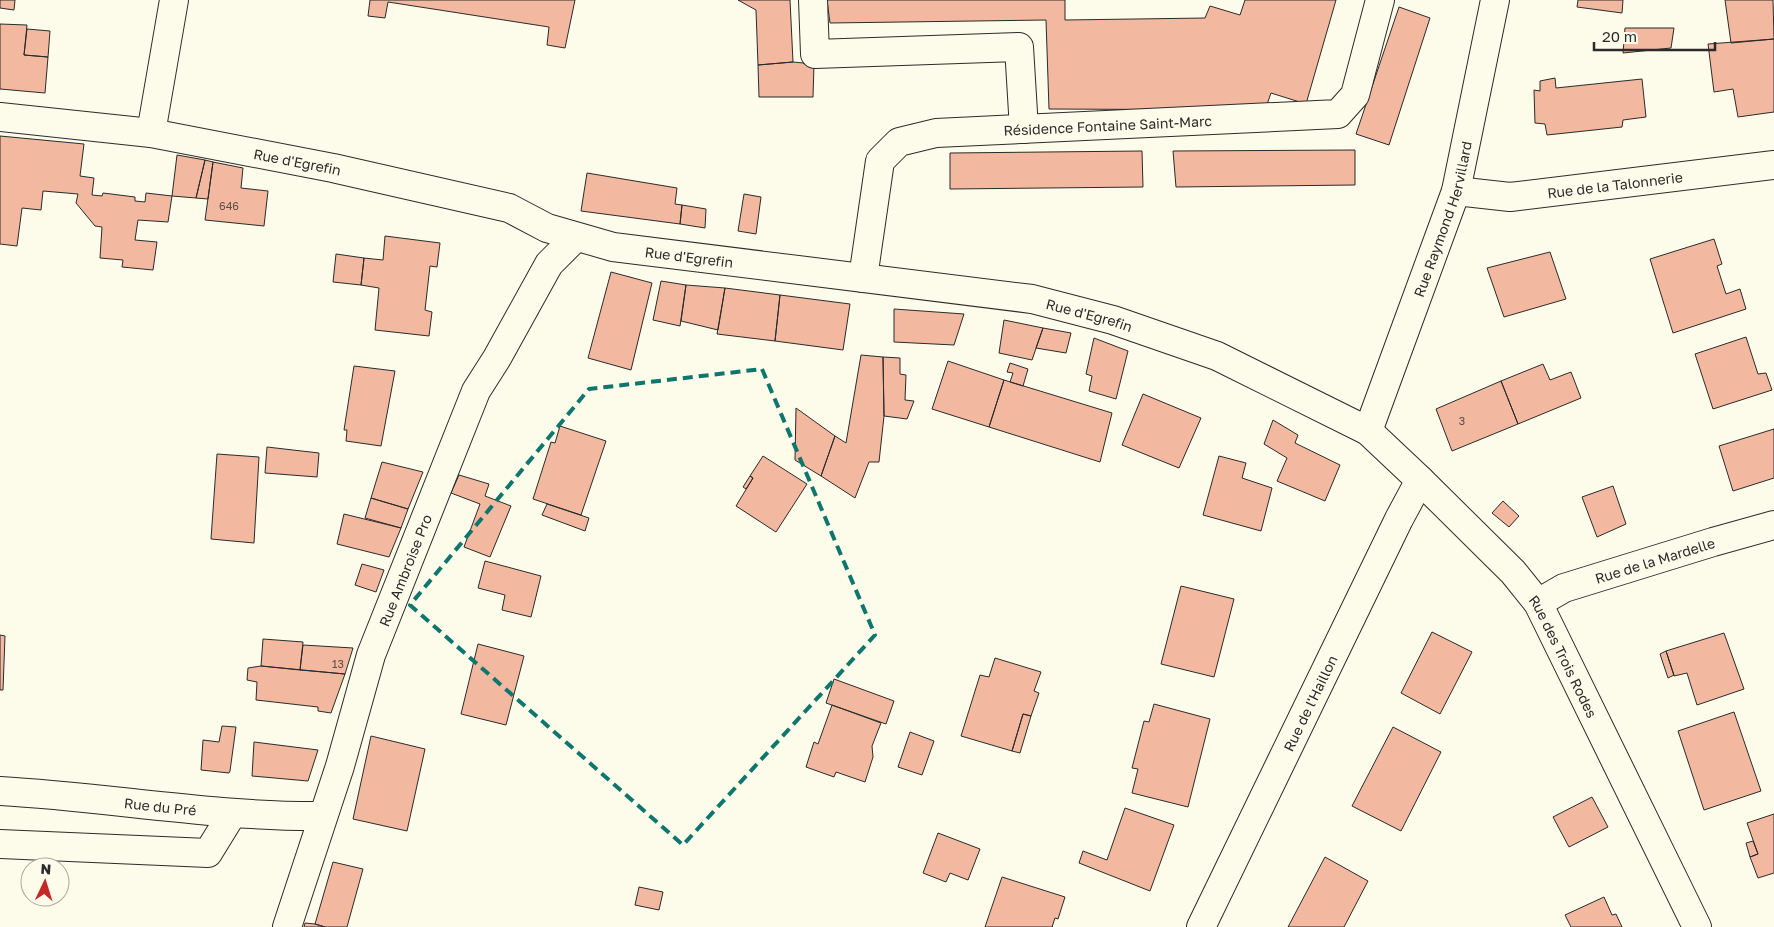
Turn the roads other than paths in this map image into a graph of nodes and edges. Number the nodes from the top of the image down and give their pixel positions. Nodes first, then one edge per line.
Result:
1 (174, 0) edge
2 (813, 0) edge
3 (1380, 0) edge
4 (1495, 0) edge
5 (0, 117) edge
6 (1024, 129) junction
7 (151, 133) junction
8 (1774, 165) edge
9 (1456, 191) junction
10 (575, 238) junction
11 (863, 278) junction
12 (1368, 431) junction
13 (1420, 480) junction
14 (1774, 525) edge
15 (1538, 603) junction
16 (0, 791) edge
17 (232, 814) junction
18 (322, 816) junction
19 (0, 844) edge
20 (287, 927) edge
21 (1201, 927) edge
22 (1697, 927) edge

1 - 7 street
2 - 6 street
3 - 6 street, Résidence Fontaine Saint-Marc
4 - 9 street, Rue Raymond Hervillard
5 - 7 street, Rue d'Egrefin
6 - 11 street, Résidence Fontaine Saint-Marc
7 - 10 street, Rue d'Egrefin
8 - 9 street, Rue de la Talonnerie
9 - 12 street, Rue Raymond Hervillard
10 - 11 street, Rue d'Egrefin
10 - 18 street, Rue Ambroise Pro
11 - 12 street, Rue d'Egrefin
12 - 13 street, Rue des Trois Rodes
13 - 15 street, Rue des Trois Rodes
13 - 21 street, Rue de l'Haillon
14 - 15 street, Rue de la Mardelle
15 - 22 street, Rue des Trois Rodes
16 - 17 street, Rue du Pré
17 - 18 street, Rue du Pré
17 - 19 street
18 - 20 street, Rue Ambroise Pro

